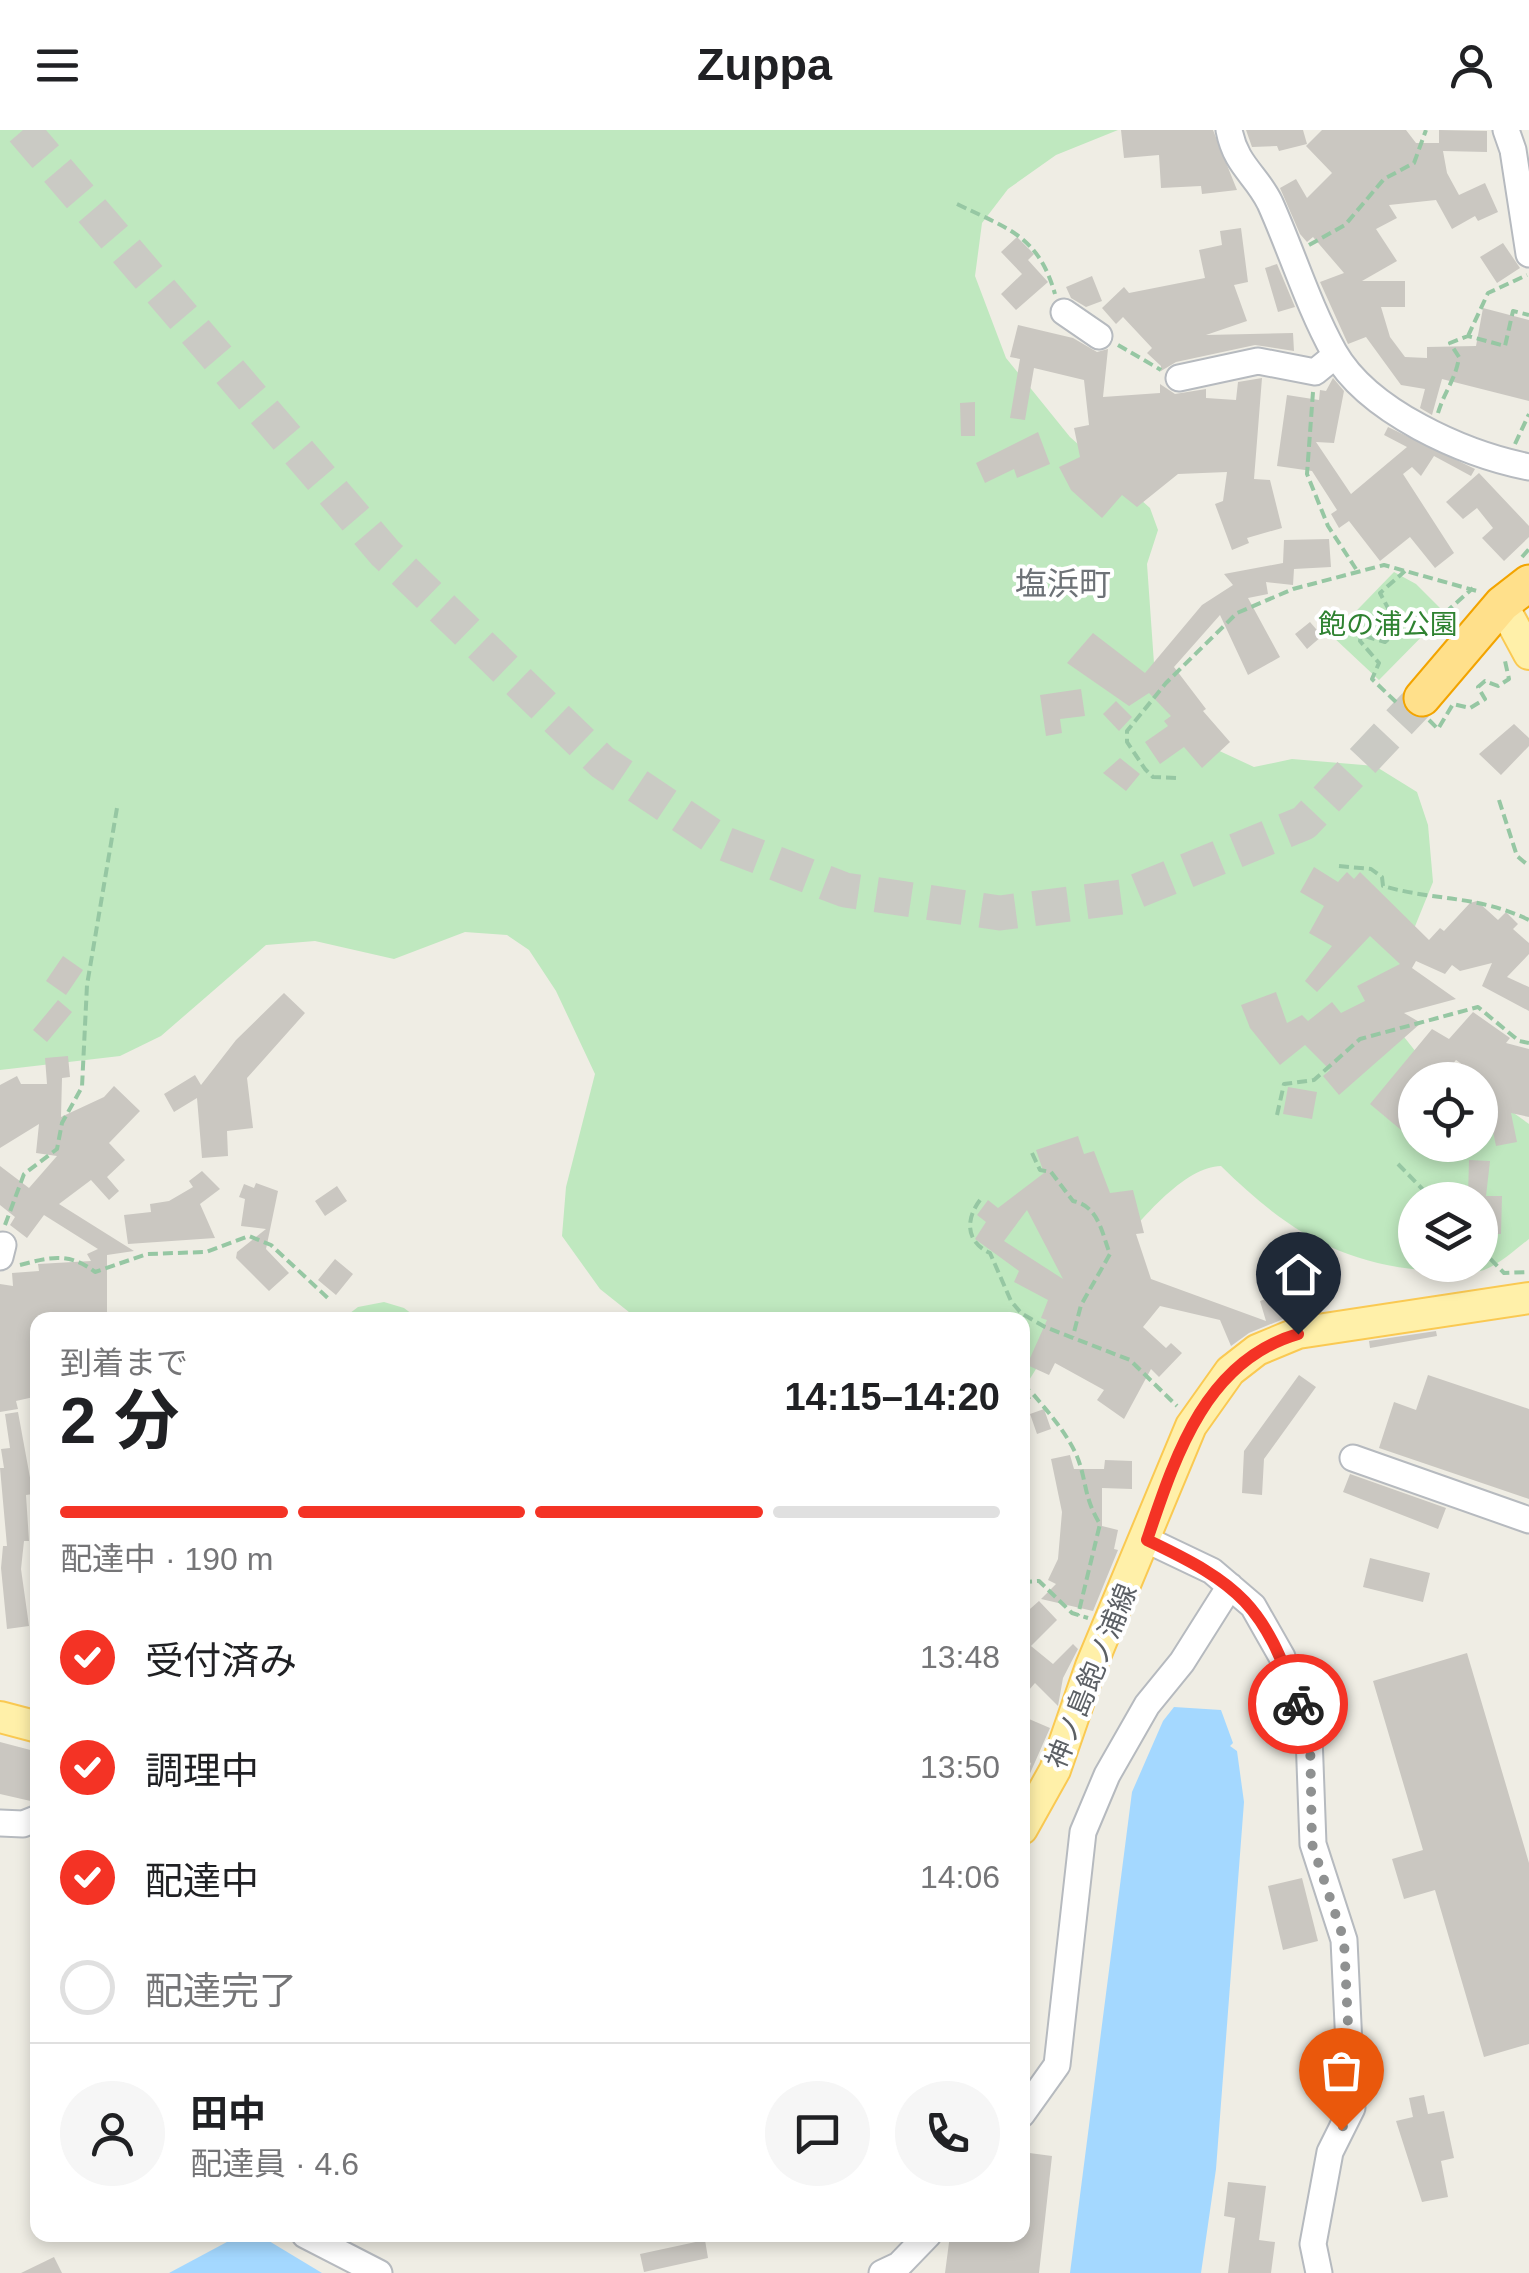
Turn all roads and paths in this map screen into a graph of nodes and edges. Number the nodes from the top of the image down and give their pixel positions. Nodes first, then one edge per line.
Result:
1 (1230, 130) edge
2 (1426, 130) edge
3 (1506, 130) edge
4 (957, 204) dead end
5 (1529, 254) edge
6 (1292, 255) junction
7 (1529, 274) edge
8 (1064, 312) joint
9 (1529, 315) edge
10 (1099, 336) joint
11 (1468, 336) junction
12 (1336, 355) junction
13 (1316, 372) junction
14 (1179, 378) joint
15 (1529, 414) edge
16 (1432, 432) junction
17 (1518, 465) edge
18 (1358, 571) junction
19 (1404, 571) junction
20 (1508, 590) edge
21 (1445, 613) dead end
22 (1495, 656) dead end
23 (1516, 658) edge
24 (1415, 706) junction
25 (1176, 778) dead end
26 (1499, 800) dead end
27 (118, 808) dead end
28 (1339, 866) dead end
29 (1529, 866) edge
30 (1529, 920) edge
31 (1529, 1043) edge
32 (1277, 1115) dead end
33 (1032, 1153) dead end
34 (1398, 1164) dead end
35 (1416, 1182) edge
36 (980, 1200) dead end
37 (4, 1256) edge
38 (1498, 1267) edge
39 (1529, 1272) edge
40 (1529, 1298) edge
41 (330, 1300) dead end
42 (1022, 1312) edge
43 (1030, 1319) edge
44 (1073, 1336) junction
45 (1030, 1391) edge
46 (1033, 1394) junction
47 (1030, 1396) edge
48 (1192, 1426) junction
49 (1353, 1458) dead end
50 (1529, 1520) edge
51 (1147, 1540) junction
52 (1030, 1582) edge
53 (1230, 1586) junction
54 (1119, 1603) junction
55 (1078, 1614) junction
56 (0, 1717) edge
57 (30, 1726) edge
58 (1030, 1815) edge
59 (30, 1821) edge
60 (0, 1822) edge
61 (1030, 2103) edge
62 (319, 2242) edge
63 (921, 2242) edge
64 (379, 2273) edge
65 (882, 2273) edge
66 (1319, 2273) edge

1 - 6 street
2 - 6 path
3 - 5 street
4 - 8 path
6 - 12 street
7 - 11 path
8 - 10 street
9 - 11 path
10 - 14 path
11 - 16 path
12 - 13 street
12 - 16 street
13 - 14 street
13 - 18 path
15 - 17 path
16 - 17 street
18 - 19 path
18 - 25 path
19 - 20 path
19 - 24 path
20 - 21 path
20 - 23 main road
20 - 24 highway
22 - 23 path
23 - 24 path
26 - 29 path
27 - 37 path
28 - 30 path
31 - 32 path
33 - 44 path
34 - 35 path
36 - 42 path
37 - 41 path
38 - 39 path
40 - 48 main road, 神ノ島飽ノ浦線
43 - 44 path
44 - 48 path
45 - 46 path
46 - 47 path
46 - 55 path
48 - 51 main road, 神ノ島飽ノ浦線
49 - 50 street
51 - 53 street
51 - 54 main road, 神ノ島飽ノ浦線
52 - 55 path
53 - 61 street
53 - 66 street
54 - 55 path
54 - 58 main road, 神ノ島飽ノ浦線
56 - 57 main road
59 - 60 street
62 - 64 street
63 - 65 street

